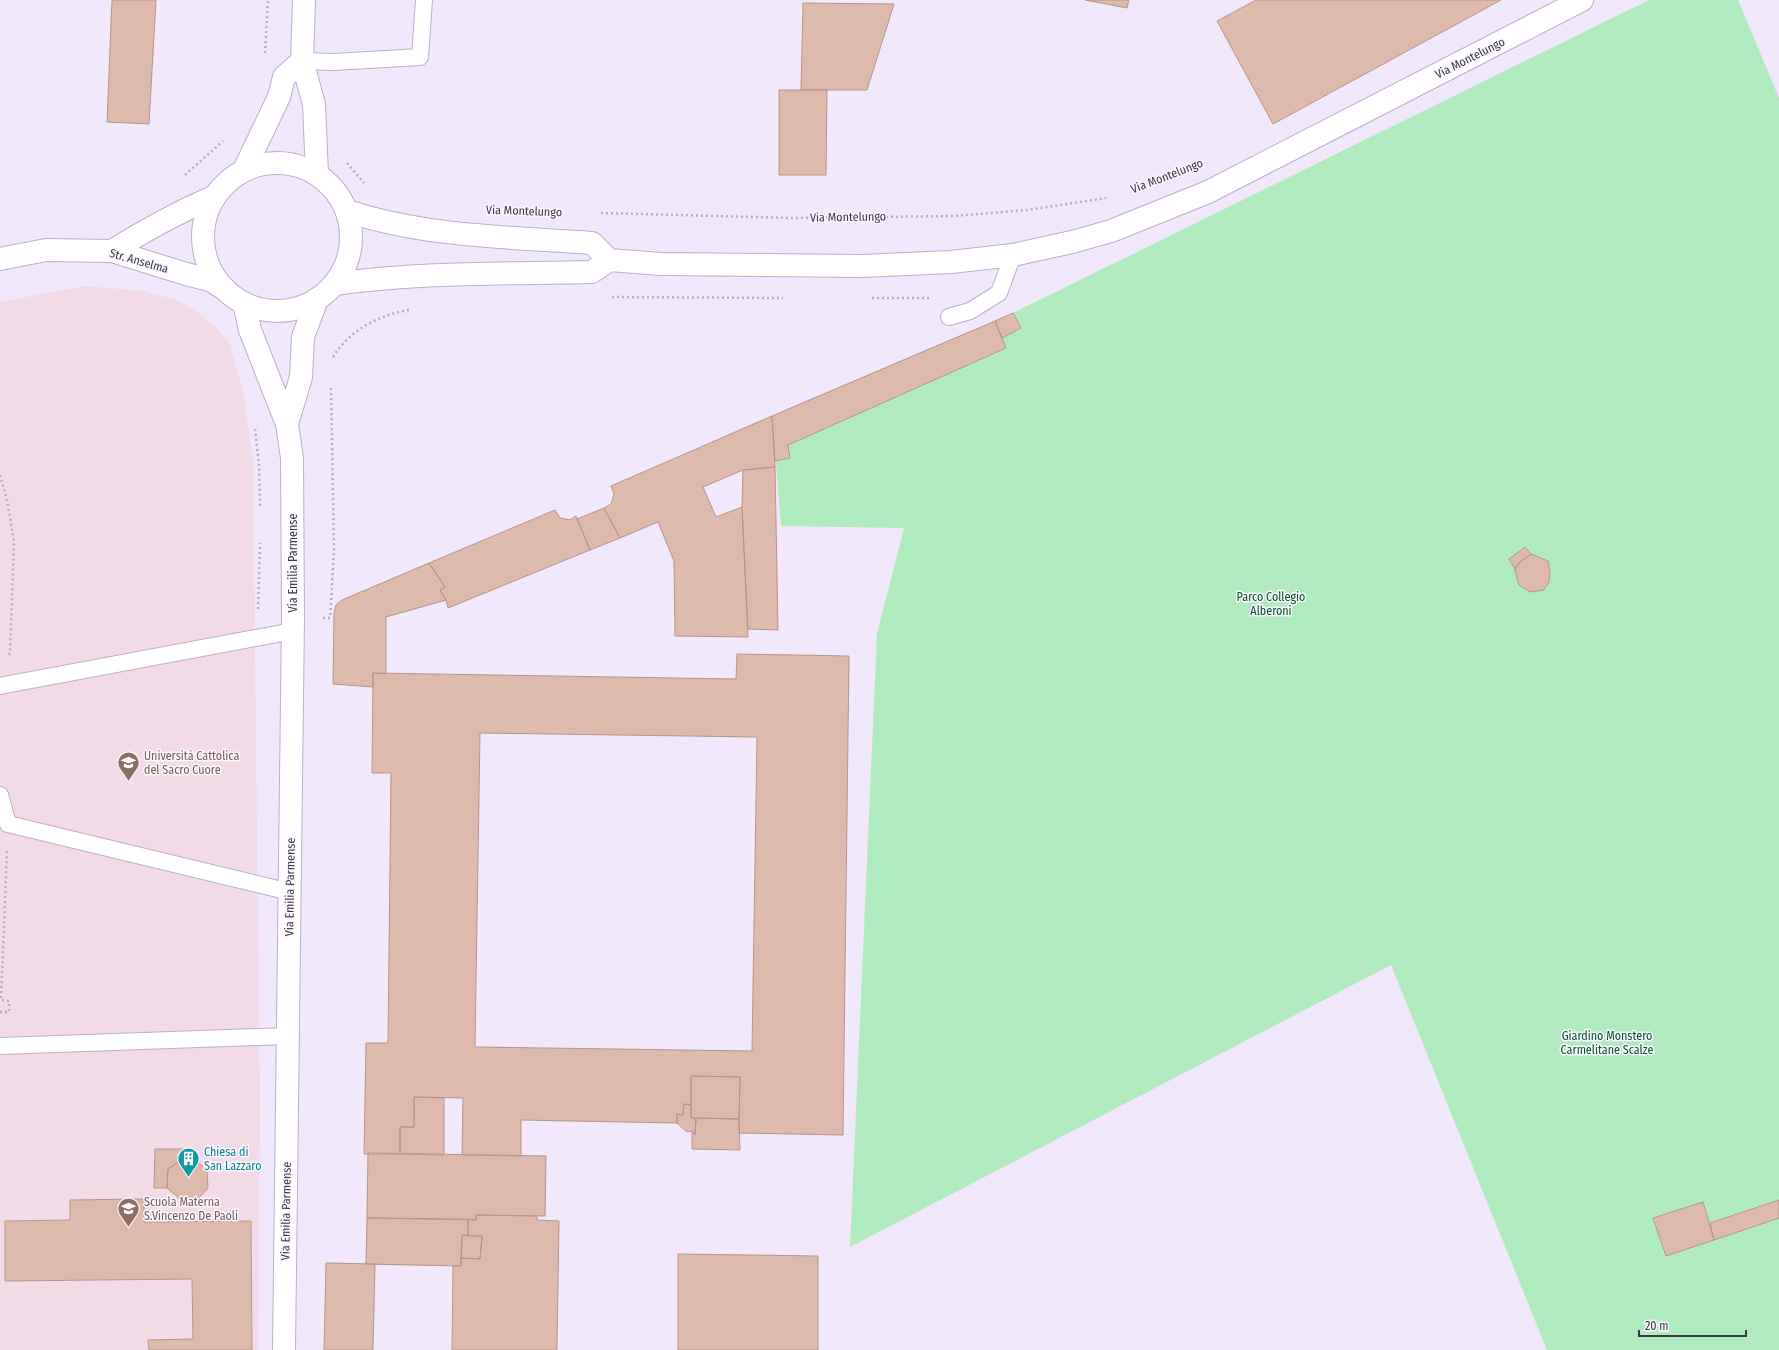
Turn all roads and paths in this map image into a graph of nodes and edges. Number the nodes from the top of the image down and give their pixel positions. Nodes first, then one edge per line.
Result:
1 (268, 0) edge
2 (304, 0) edge
3 (424, 0) edge
4 (1582, 0) edge
5 (264, 58) dead end
6 (302, 61) junction
7 (345, 160) dead end
8 (244, 170) junction
9 (317, 174) junction
10 (367, 186) dead end
11 (215, 196) junction
12 (1112, 196) dead end
13 (347, 211) junction
14 (595, 213) dead end
15 (112, 251) junction
16 (1013, 255) junction
17 (0, 260) edge
18 (610, 260) junction
19 (335, 284) junction
20 (226, 290) junction
21 (317, 299) junction
22 (244, 304) junction
23 (949, 317) dead end
24 (287, 424) junction
25 (0, 475) edge
26 (293, 631) junction
27 (7, 660) dead end
28 (0, 686) edge
29 (0, 795) edge
30 (8, 824) junction
31 (290, 892) junction
32 (0, 1012) edge
33 (288, 1036) junction
34 (0, 1046) edge
35 (284, 1350) edge

1 - 5 path
2 - 6 main road
3 - 6 lane
4 - 16 main road, Via Montelungo
6 - 8 main road, Via Emilia Parmense
6 - 9 main road
7 - 10 path
8 - 9 main road, Via Emilia Parmense
8 - 11 main road, Via Emilia Parmense
9 - 13 main road, Via Emilia Parmense
11 - 15 main road
11 - 20 main road, Via Emilia Parmense
12 - 14 path, Via Montelungo
13 - 18 main road
13 - 19 main road, Via Emilia Parmense
15 - 17 main road, Str. Anselma
15 - 20 main road, Str. Anselma
16 - 18 main road, Via Montelungo
16 - 23 lane
18 - 19 main road
19 - 21 main road, Via Emilia Parmense
20 - 22 main road, Via Emilia Parmense
21 - 22 main road, Via Emilia Parmense
21 - 24 main road, Via Emilia Parmense
22 - 24 main road, Via Emilia Parmense
24 - 26 main road, Via Emilia Parmense
25 - 27 path
26 - 28 lane
26 - 31 main road, Via Emilia Parmense
29 - 30 lane
30 - 31 lane
30 - 32 path
31 - 33 main road, Via Emilia Parmense
33 - 34 lane
33 - 35 main road, Via Emilia Parmense

